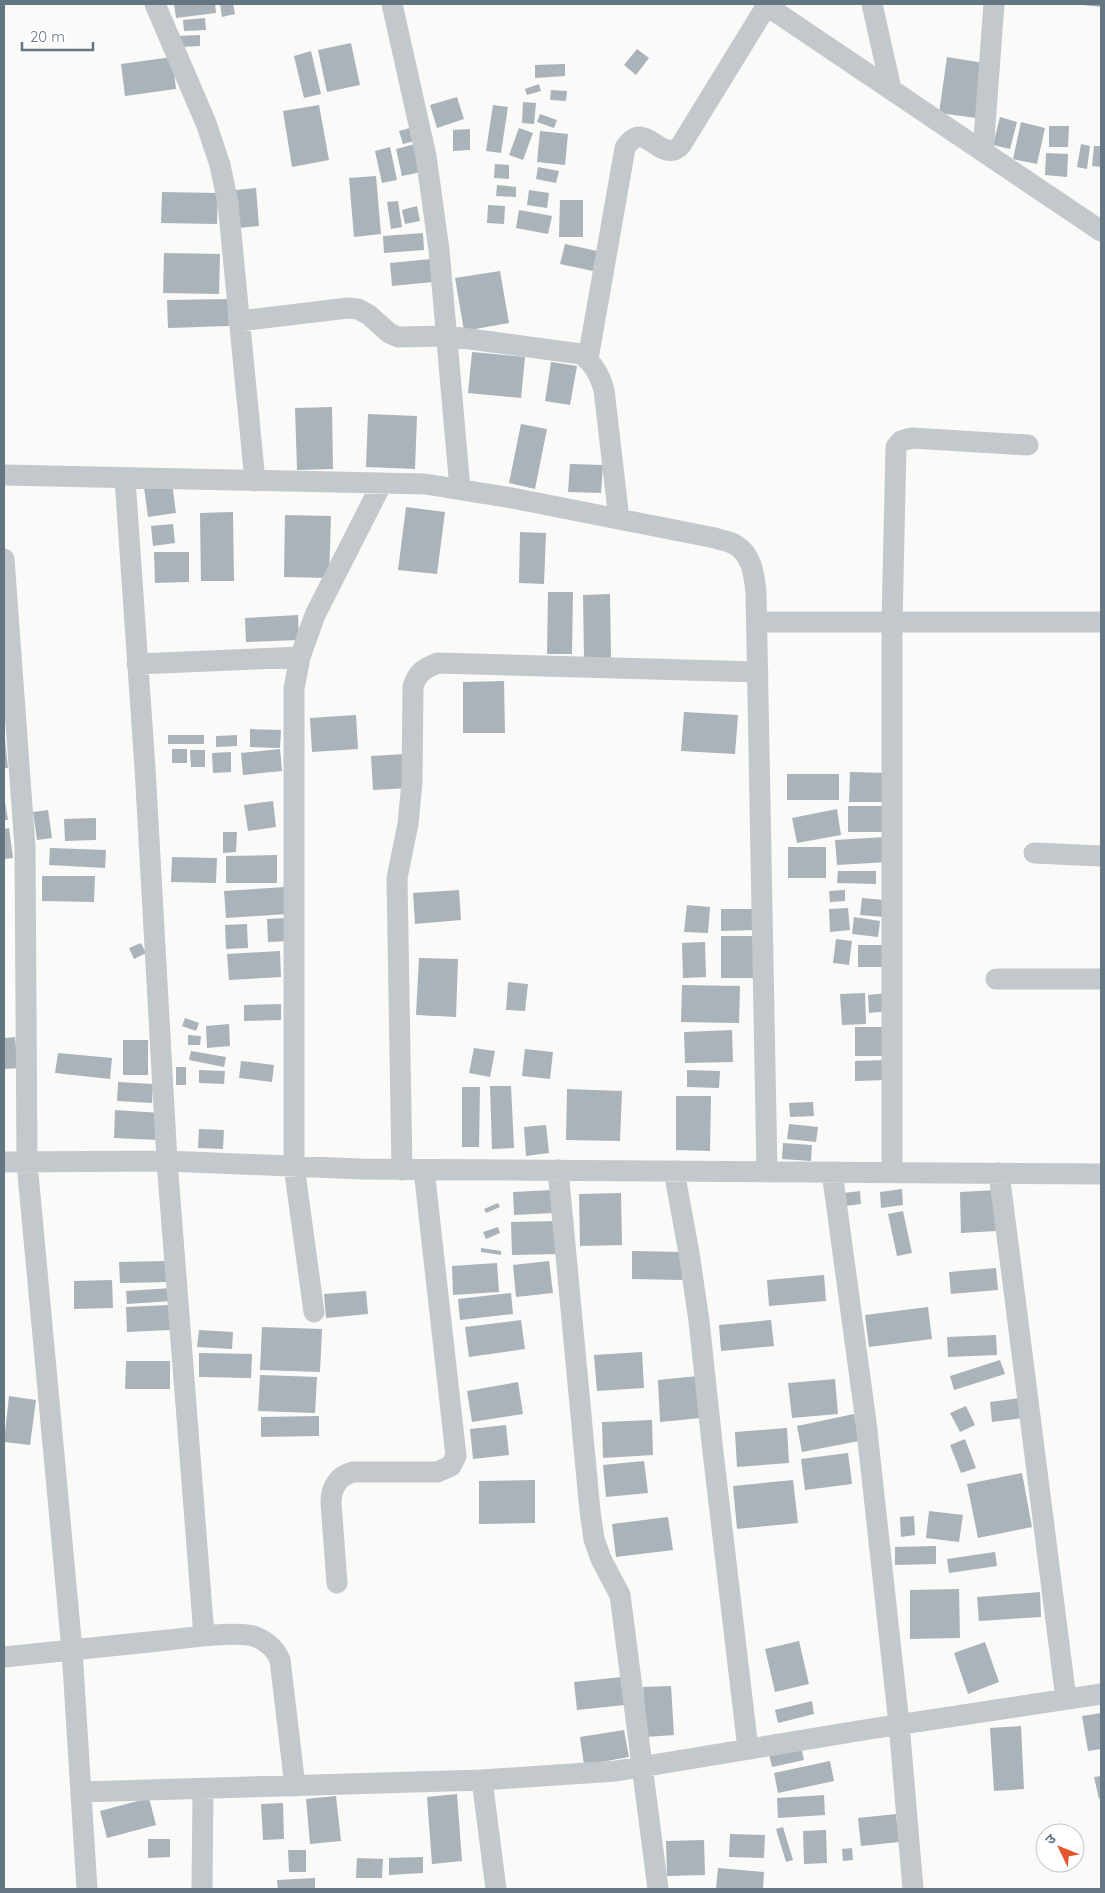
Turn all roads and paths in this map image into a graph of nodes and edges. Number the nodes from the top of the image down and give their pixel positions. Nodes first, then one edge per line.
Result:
1 (155, 4) edge
2 (392, 4) edge
3 (872, 4) edge
4 (994, 4) edge
5 (765, 5) edge
6 (891, 89) junction
7 (983, 152) junction
8 (1101, 231) edge
9 (239, 321) junction
10 (447, 336) junction
11 (588, 359) junction
12 (1028, 445) dead end
13 (4, 475) edge
14 (125, 479) junction
15 (255, 481) junction
16 (382, 483) junction
17 (460, 489) junction
18 (619, 519) junction
19 (4, 560) edge
20 (757, 622) junction
21 (892, 622) junction
22 (1101, 622) edge
23 (300, 656) junction
24 (137, 664) junction
25 (758, 672) junction
26 (1034, 853) dead end
27 (1101, 856) edge
28 (996, 979) dead end
29 (1101, 979) edge
30 (167, 1161) junction
31 (4, 1162) edge
32 (27, 1163) junction
33 (294, 1166) junction
34 (402, 1170) junction
35 (424, 1170) junction
36 (558, 1170) junction
37 (674, 1171) junction
38 (767, 1172) junction
39 (832, 1172) junction
40 (892, 1172) junction
41 (999, 1173) junction
42 (1101, 1174) edge
43 (314, 1312) dead end
44 (337, 1583) dead end
45 (204, 1636) junction
46 (72, 1650) junction
47 (4, 1657) edge
48 (1101, 1694) edge
49 (1066, 1699) junction
50 (899, 1724) junction
51 (748, 1749) junction
52 (642, 1765) junction
53 (482, 1780) junction
54 (295, 1786) junction
55 (203, 1789) junction
56 (81, 1792) junction
57 (87, 1889) edge
58 (202, 1889) edge
59 (496, 1889) edge
60 (658, 1889) edge
61 (913, 1889) edge

1 - 9 street
2 - 10 street
3 - 6 street
4 - 7 street
5 - 6 street
5 - 11 street
6 - 7 street
7 - 8 street
9 - 10 street
9 - 15 street
10 - 11 street
10 - 17 street
11 - 18 street
12 - 21 street
13 - 14 street
14 - 15 street
14 - 24 street
15 - 16 street
16 - 17 street
16 - 23 street
17 - 18 street
18 - 20 street
19 - 32 street
20 - 21 street
20 - 25 street
21 - 22 street
21 - 40 street
23 - 24 street
23 - 33 street
24 - 30 street
25 - 34 street
25 - 38 street
26 - 27 street
28 - 29 street
30 - 32 street
30 - 33 street
30 - 45 street
31 - 32 street
32 - 46 street
33 - 34 street
33 - 43 street
34 - 35 street
35 - 36 street
35 - 44 street
36 - 37 street
36 - 52 street
37 - 38 street
37 - 51 street
38 - 39 street
39 - 40 street
39 - 50 street
40 - 41 street
41 - 42 street
41 - 49 street
45 - 46 street
45 - 54 street
46 - 47 street
46 - 56 street
48 - 49 street
49 - 50 street
50 - 51 street
50 - 61 street
51 - 52 street
52 - 53 street
52 - 60 street
53 - 54 street
53 - 59 street
54 - 55 street
55 - 56 street
55 - 58 street
56 - 57 street

